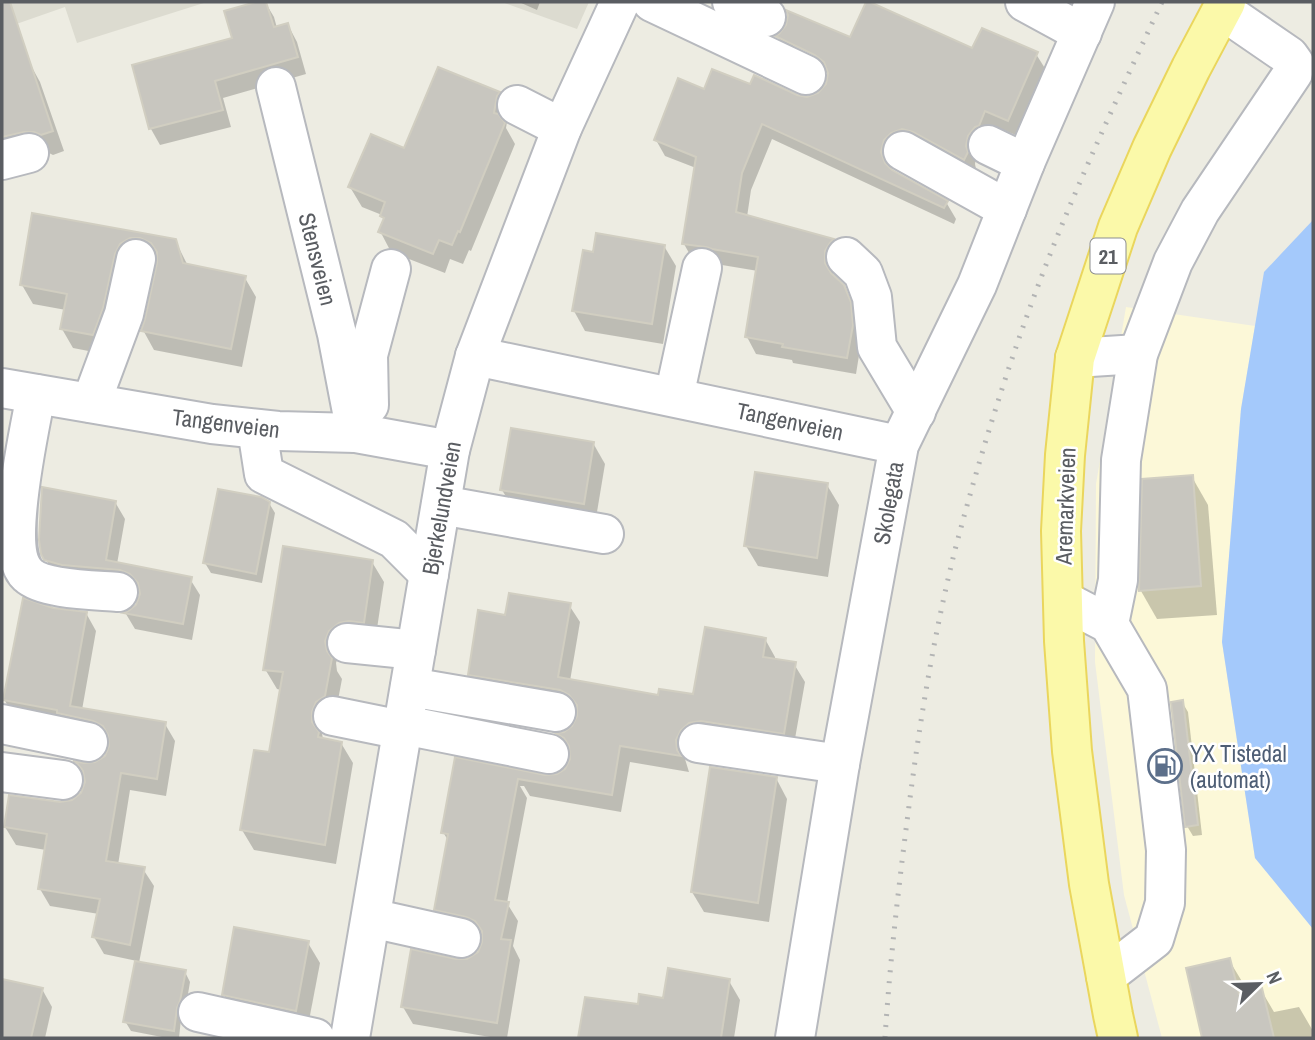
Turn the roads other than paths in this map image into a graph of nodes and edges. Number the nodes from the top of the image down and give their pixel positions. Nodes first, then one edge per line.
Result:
1 (620, 2) edge
2 (652, 2) edge
3 (1025, 2) edge
4 (1224, 6) edge
5 (1089, 17) edge
6 (806, 75) dead end
7 (276, 87) dead end
8 (516, 105) dead end
9 (562, 128) junction
10 (988, 145) dead end
11 (903, 151) dead end
12 (1025, 163) junction
13 (1007, 209) junction
14 (846, 257) dead end
15 (136, 259) dead end
16 (702, 268) dead end
17 (391, 269) dead end
18 (1138, 354) junction
19 (475, 356) junction
20 (1075, 358) junction
21 (19, 391) edge
22 (674, 397) junction
23 (91, 402) junction
24 (907, 428) junction
25 (257, 429) junction
26 (363, 434) junction
27 (450, 450) junction
28 (441, 505) junction
29 (604, 534) dead end
30 (429, 574) junction
31 (118, 592) dead end
32 (1063, 600) junction
33 (1110, 624) junction
34 (347, 643) dead end
35 (416, 650) junction
36 (410, 687) junction
37 (556, 712) dead end
38 (333, 716) dead end
39 (2, 724) edge
40 (403, 728) junction
41 (88, 742) dead end
42 (698, 743) dead end
43 (549, 754) dead end
44 (840, 764) junction
45 (2, 772) edge
46 (63, 780) dead end
47 (371, 918) junction
48 (461, 938) dead end
49 (1106, 976) junction
50 (198, 1012) dead end
51 (315, 1038) edge
52 (349, 1038) edge
53 (795, 1038) edge
54 (1118, 1038) edge

1 - 9 street, Bjerkelundveien
2 - 6 street
3 - 5 street
4 - 18 street
4 - 20 main road, Aremarkveien / 21
5 - 12 street, Skolegata
7 - 26 street, Stensveien
8 - 9 street
9 - 19 street, Bjerkelundveien
10 - 12 street
11 - 13 street
12 - 13 street, Skolegata
13 - 24 street, Skolegata
14 - 24 street
15 - 23 street
16 - 22 street
17 - 26 street
18 - 20 street
18 - 33 street
19 - 22 street, Tangenveien
19 - 27 street, Bjerkelundveien
20 - 32 main road, Aremarkveien / 21
21 - 23 street, Tangenveien
21 - 31 street
22 - 24 street, Tangenveien
23 - 25 street, Tangenveien
24 - 44 street, Skolegata
25 - 26 street, Tangenveien
25 - 30 street
26 - 27 street, Tangenveien
27 - 28 street, Bjerkelundveien
28 - 29 street
28 - 30 street, Bjerkelundveien
30 - 35 street, Bjerkelundveien
32 - 33 street
32 - 49 main road, Aremarkveien / 21
33 - 49 street
34 - 35 street
35 - 36 street, Bjerkelundveien
36 - 37 street
36 - 40 street, Bjerkelundveien
38 - 40 street
39 - 41 street
40 - 43 street
40 - 47 street, Bjerkelundveien
42 - 44 street
44 - 53 street, Skolegata
45 - 46 street
47 - 48 street
47 - 52 street, Bjerkelundveien
49 - 54 main road, Aremarkveien / 21
50 - 51 street

